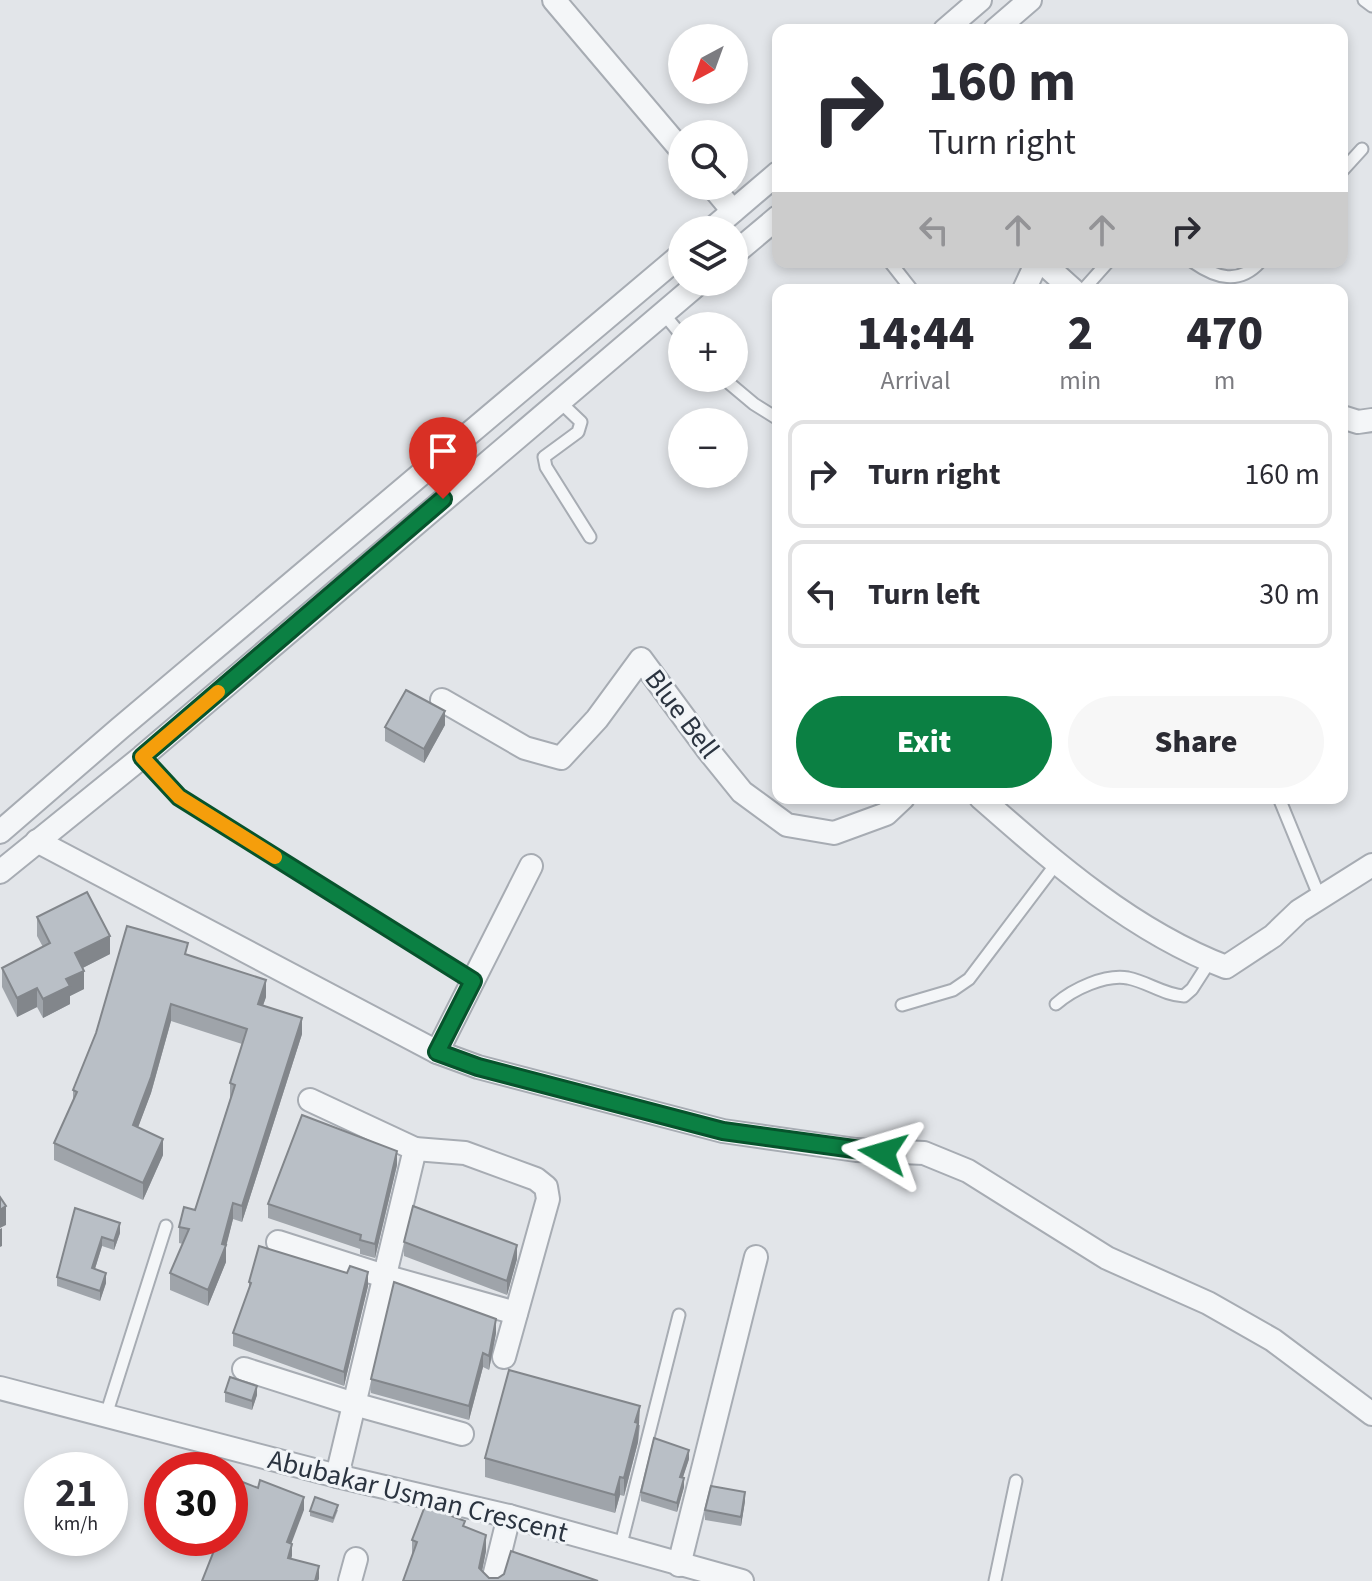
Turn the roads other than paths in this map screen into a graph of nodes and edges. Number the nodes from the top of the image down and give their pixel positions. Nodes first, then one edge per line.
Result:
1 (554, 0) edge
2 (980, 0) edge
3 (1030, 0) edge
4 (1364, 0) edge
5 (1372, 6) edge
6 (952, 24) edge
7 (1002, 24) edge
8 (668, 134) edge
9 (1362, 149) dead end
10 (1348, 164) edge
11 (772, 178) edge
12 (724, 200) edge
13 (733, 211) junction
14 (727, 216) edge
15 (772, 222) edge
16 (748, 242) edge
17 (668, 266) edge
18 (895, 268) edge
19 (1046, 268) edge
20 (1103, 268) edge
21 (1201, 268) edge
22 (1254, 268) edge
23 (907, 284) edge
24 (1066, 284) edge
25 (1088, 284) edge
26 (683, 296) edge
27 (663, 313) junction
28 (668, 319) edge
29 (740, 392) edge
30 (559, 400) junction
31 (772, 415) edge
32 (1348, 419) edge
33 (1372, 420) edge
34 (590, 537) dead end
35 (442, 700) dead end
36 (142, 757) junction
37 (897, 804) edge
38 (988, 804) edge
39 (1281, 804) edge
40 (4, 824) edge
41 (37, 841) junction
42 (1056, 864) junction
43 (1372, 865) edge
44 (531, 866) dead end
45 (0, 872) edge
46 (1320, 898) junction
47 (1210, 961) junction
48 (473, 981) junction
49 (1056, 1004) dead end
50 (902, 1005) dead end
51 (437, 1052) junction
52 (310, 1100) dead end
53 (415, 1149) junction
54 (166, 1226) dead end
55 (278, 1242) dead end
56 (756, 1257) dead end
57 (384, 1276) junction
58 (516, 1313) junction
59 (679, 1315) dead end
60 (504, 1357) dead end
61 (244, 1369) dead end
62 (0, 1388) edge
63 (354, 1404) junction
64 (1372, 1414) edge
65 (106, 1415) junction
66 (462, 1434) dead end
67 (337, 1476) junction
68 (1016, 1481) dead end
69 (509, 1516) junction
70 (620, 1548) junction
71 (679, 1565) junction
72 (493, 1581) edge
73 (742, 1581) edge
74 (995, 1581) edge

1 - 8 street
2 - 6 street
3 - 7 street
4 - 5 lane
9 - 10 lane
11 - 13 street
12 - 13 street
13 - 14 street
15 - 16 street
17 - 40 street
18 - 23 lane
19 - 24 street
20 - 25 lane
21 - 22 lane
26 - 27 street
27 - 28 lane
27 - 30 street
29 - 31 lane
30 - 34 lane
30 - 36 street
32 - 33 street
35 - 37 street, Blue Bell
36 - 41 street
36 - 48 lane
38 - 42 street
39 - 46 lane
41 - 45 street
41 - 51 street
42 - 47 street
42 - 50 lane
43 - 46 street
44 - 48 street
46 - 47 street
47 - 49 lane
48 - 51 street
51 - 64 street
52 - 53 street
53 - 57 street
53 - 58 street
54 - 65 lane
55 - 57 street
56 - 71 street
57 - 58 street
57 - 63 street
58 - 60 street
59 - 70 lane
61 - 63 street
62 - 65 street, Abubakar Usman Crescent
63 - 66 street
63 - 67 street
65 - 67 street, Abubakar Usman Crescent
67 - 69 street, Abubakar Usman Crescent
68 - 74 lane
69 - 70 street, Abubakar Usman Crescent
69 - 72 street
70 - 71 street, Abubakar Usman Crescent
71 - 73 street, Abubakar Usman Crescent

